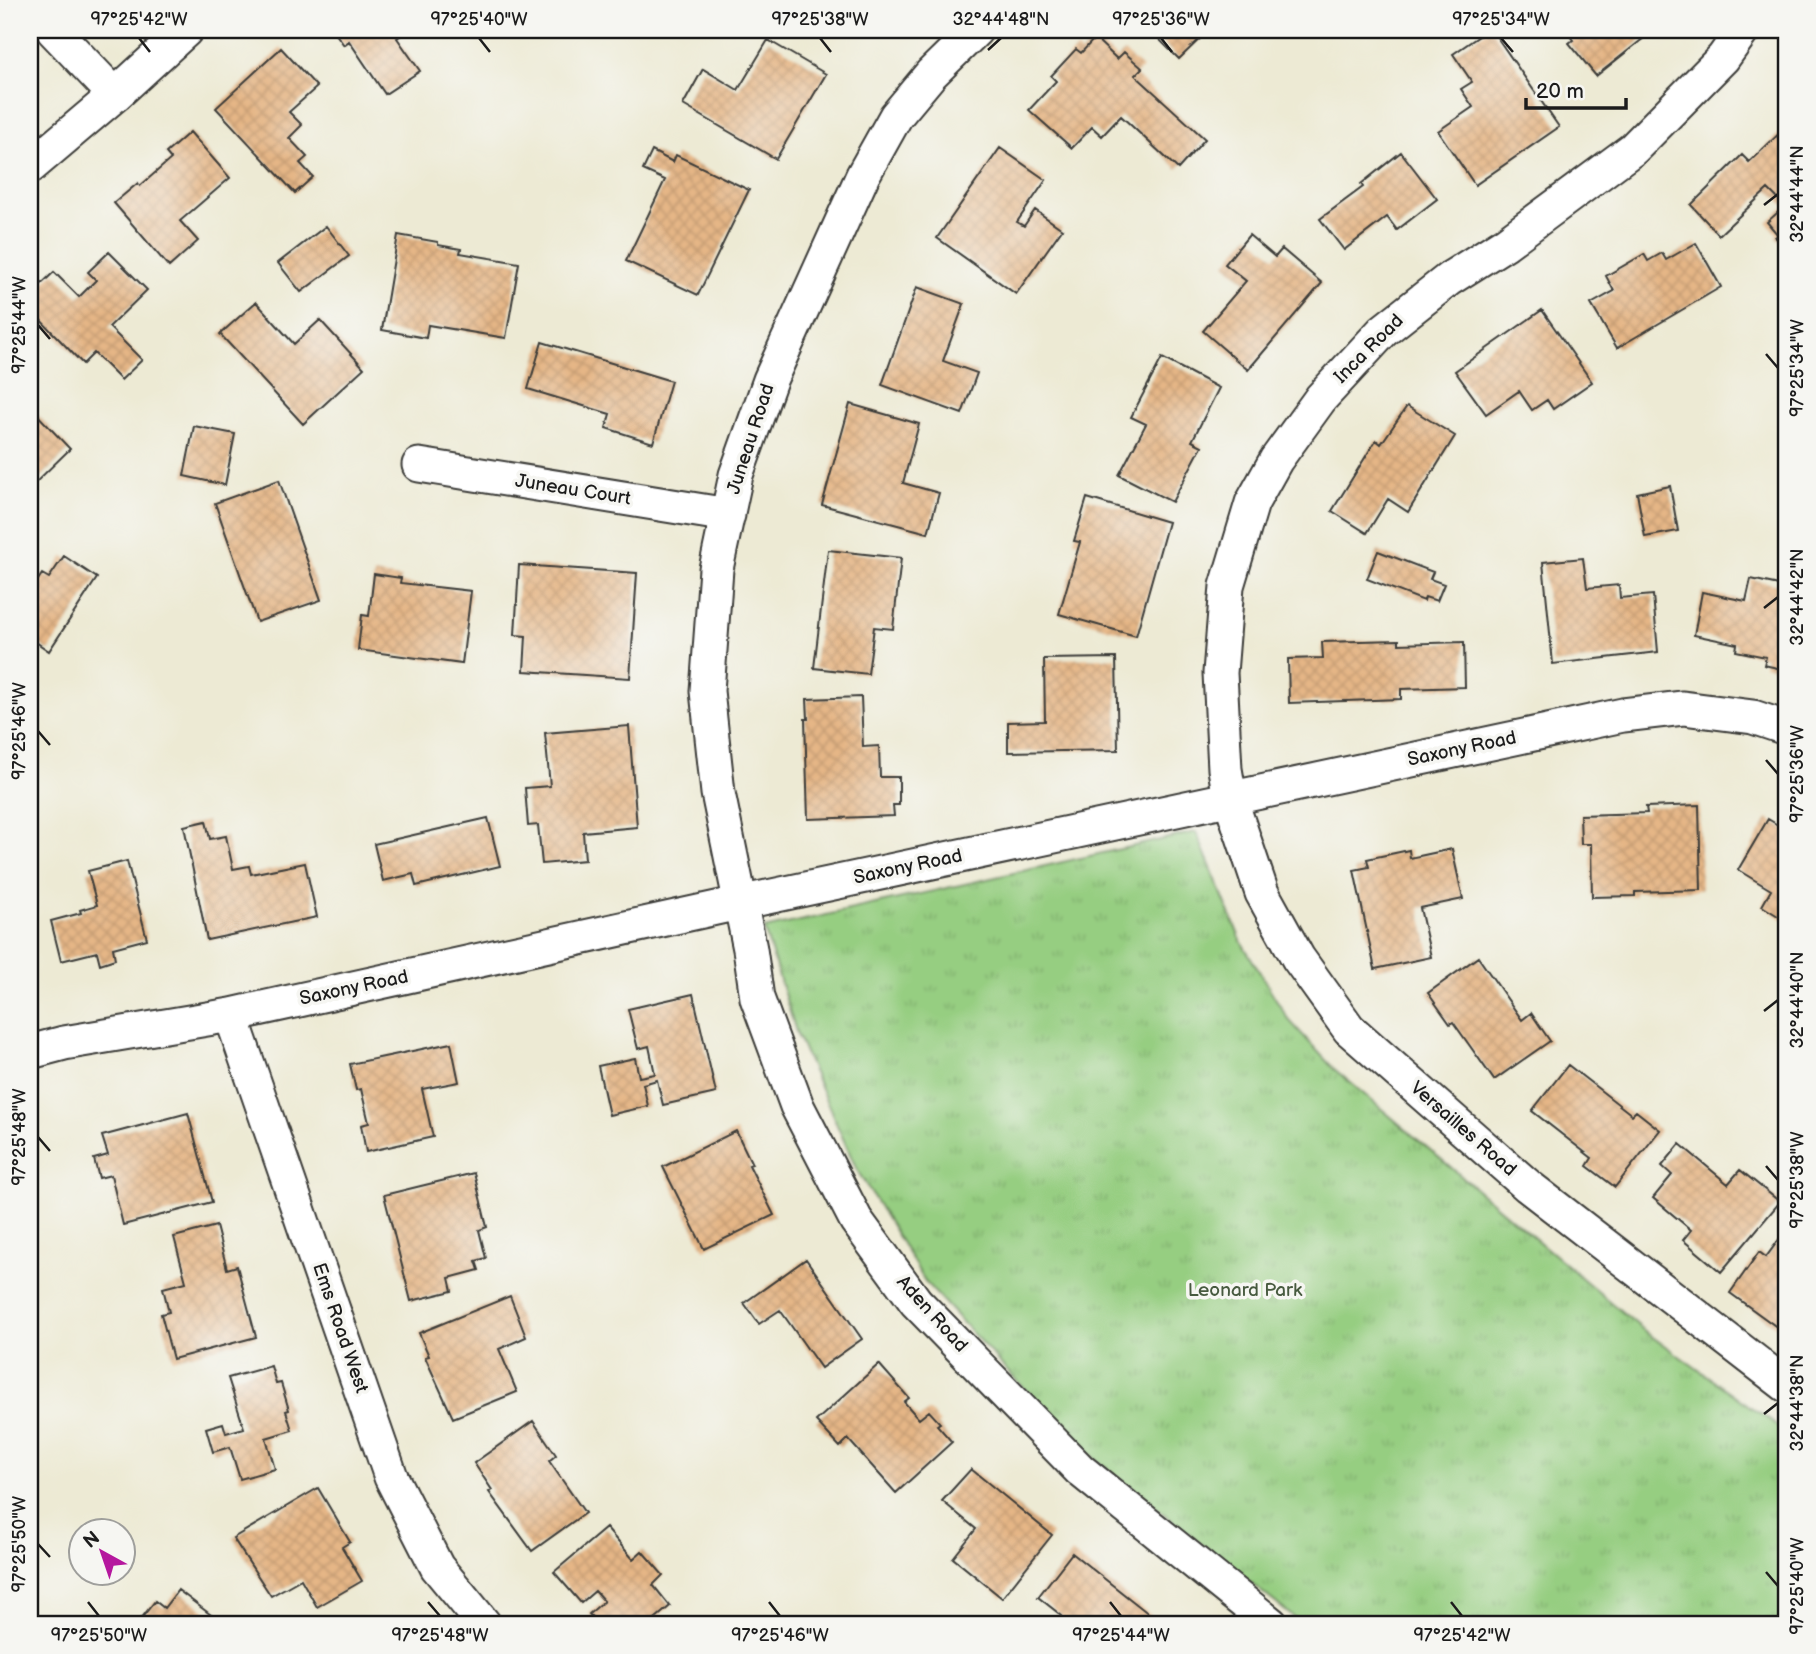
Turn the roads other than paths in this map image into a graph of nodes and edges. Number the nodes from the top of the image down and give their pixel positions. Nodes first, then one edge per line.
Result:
1 (53, 30) edge
2 (186, 30) edge
3 (976, 30) edge
4 (1742, 30) edge
5 (115, 95) junction
6 (30, 167) edge
7 (419, 465) dead end
8 (728, 515) junction
9 (1786, 728) edge
10 (1230, 798) junction
11 (739, 903) junction
12 (231, 1015) junction
13 (30, 1052) edge
14 (1786, 1385) edge
15 (472, 1620) edge
16 (1271, 1624) edge

1 - 5 street
2 - 5 street
3 - 8 street, Juneau Road
4 - 10 street, Inca Road
5 - 6 street
7 - 8 street, Juneau Court
8 - 11 street, Juneau Road
9 - 10 street, Saxony Road
10 - 11 street, Saxony Road
10 - 14 street, Versailles Road
11 - 12 street, Saxony Road
11 - 16 street, Aden Road
12 - 13 street, Saxony Road
12 - 15 street, Ems Road West

